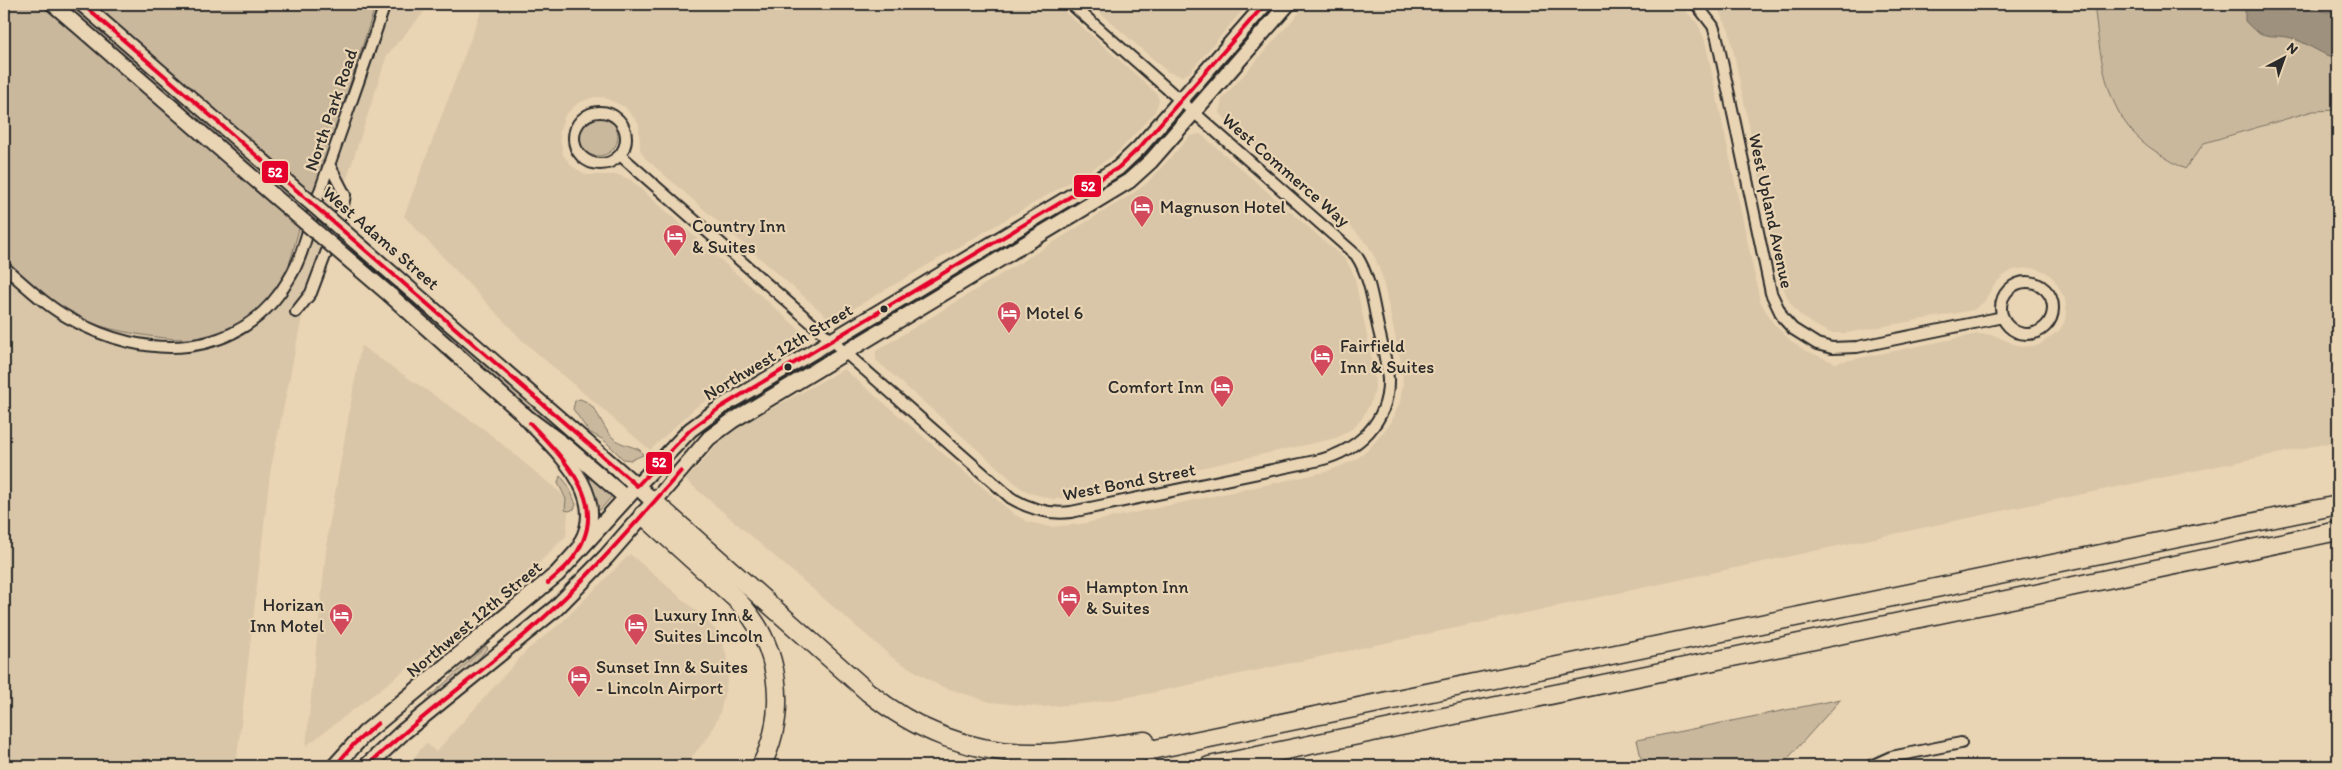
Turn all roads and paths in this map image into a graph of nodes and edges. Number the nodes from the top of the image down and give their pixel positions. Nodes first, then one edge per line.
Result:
1 (53, 4) edge
2 (82, 4) edge
3 (385, 4) edge
4 (1072, 4) edge
5 (1264, 4) edge
6 (1288, 4) edge
7 (1696, 4) edge
8 (1181, 100) junction
9 (1194, 112) junction
10 (620, 155) junction
11 (329, 164) junction
12 (4, 267) edge
13 (296, 312) dead end
14 (2003, 317) junction
15 (832, 340) junction
16 (846, 353) junction
17 (1382, 412) joint
18 (524, 415) junction
19 (637, 486) junction
20 (626, 498) junction
21 (2338, 505) edge
22 (648, 508) junction
23 (2338, 531) edge
24 (573, 559) junction
25 (1277, 724) junction
26 (1961, 743) dead end
27 (1286, 750) junction
28 (335, 766) edge
29 (367, 766) edge
30 (761, 766) edge
31 (1073, 766) edge
32 (1209, 766) edge
33 (1225, 766) edge
34 (1871, 766) edge

1 - 18 main road, bridge
2 - 19 main road, West Adams Street, bridge
3 - 11 street, North Park Road
4 - 8 street, West Commerce Way
5 - 8 main road, Northwest 12th Street
6 - 9 main road, Northwest 12th Street
7 - 14 street, West Upland Avenue
8 - 9 street, West Commerce Way
8 - 15 main road, Northwest 12th Street
9 - 16 main road, Northwest 12th Street
9 - 17 street, West Commerce Way
10 - 10 street
10 - 15 street, West Bond Street
11 - 12 street, North Park Road
11 - 13 street
14 - 14 street
15 - 16 street, West Bond Street
15 - 19 main road, Northwest 12th Street
16 - 17 street, West Bond Street
16 - 22 main road, Northwest 12th Street
18 - 20 main road
18 - 24 main road
19 - 20 main road, Northwest 12th Street
19 - 22 main road, West Adams Street
20 - 22 main road
20 - 24 main road, Northwest 12th Street
21 - 25 highway
22 - 25 highway
22 - 29 main road, Northwest 12th Street
22 - 30 highway
23 - 27 highway
24 - 28 main road, Northwest 12th Street
25 - 31 highway
26 - 34 street
27 - 32 highway
27 - 33 highway

